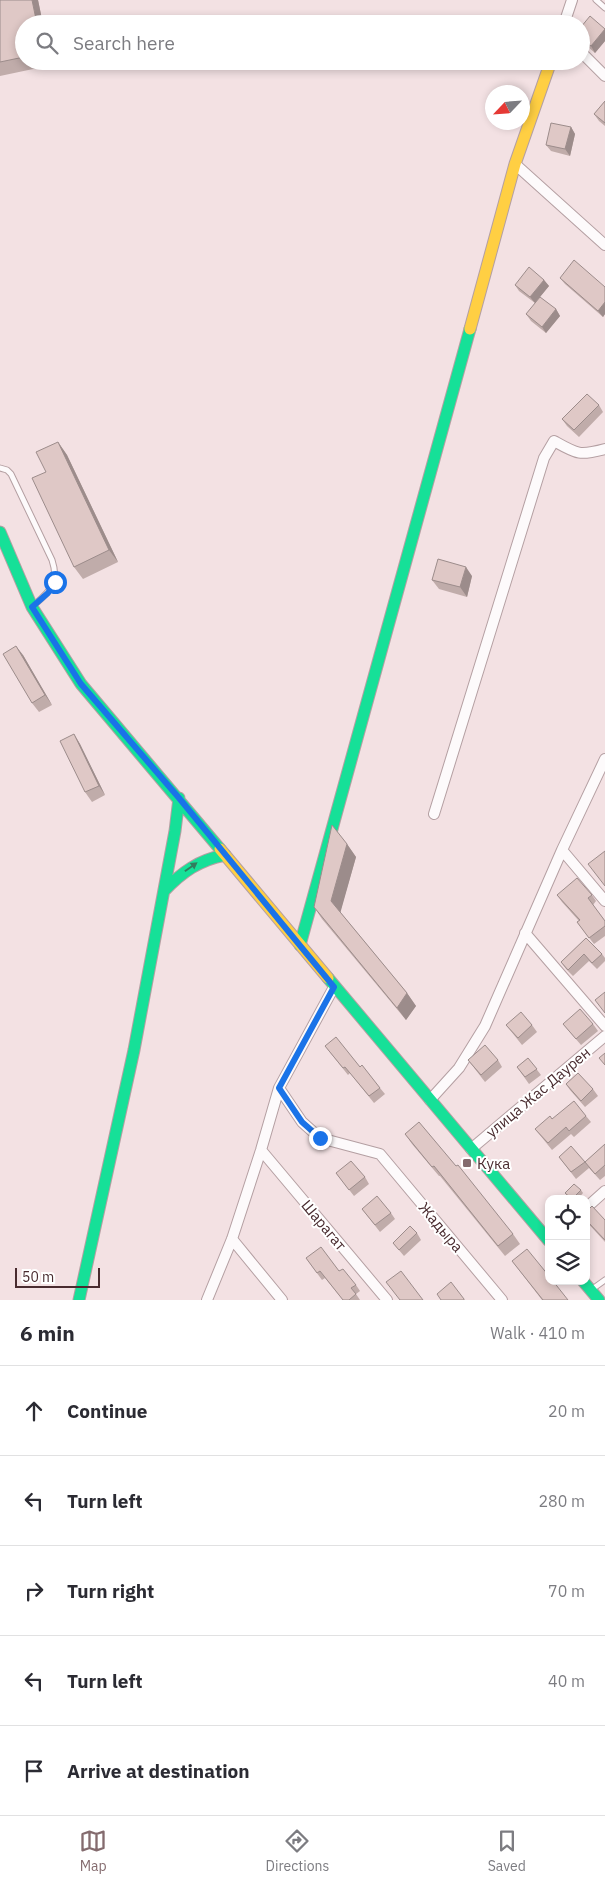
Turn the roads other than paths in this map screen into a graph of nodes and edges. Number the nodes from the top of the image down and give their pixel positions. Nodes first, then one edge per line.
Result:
1 (572, 0) edge
2 (596, 0) edge
3 (605, 8) edge
4 (567, 15) edge
5 (590, 61) edge
6 (548, 70) edge
7 (605, 76) edge
8 (515, 164) junction
9 (605, 245) edge
10 (605, 448) edge
11 (0, 468) edge
12 (0, 532) edge
13 (32, 607) junction
14 (605, 761) edge
15 (179, 798) junction
16 (434, 814) dead end
17 (562, 850) junction
18 (225, 855) junction
19 (164, 892) junction
20 (605, 901) edge
21 (525, 933) junction
22 (300, 945) junction
23 (334, 987) junction
24 (605, 1026) edge
25 (605, 1036) edge
26 (279, 1088) junction
27 (430, 1100) junction
28 (471, 1149) junction
29 (261, 1150) junction
30 (605, 1191) edge
31 (590, 1204) edge
32 (232, 1239) junction
33 (548, 1240) edge
34 (605, 1280) edge
35 (587, 1285) edge
36 (591, 1290) junction
37 (79, 1300) edge
38 (207, 1300) edge
39 (282, 1300) edge
40 (387, 1300) edge
41 (502, 1300) edge
42 (599, 1300) edge

1 - 4 street
2 - 3 lane
5 - 7 street
6 - 8 main road
8 - 9 street
8 - 22 main road
10 - 16 street
11 - 13 lane
12 - 13 main road
13 - 15 main road
14 - 17 street
15 - 18 main road
15 - 19 main road
17 - 20 street
17 - 21 street
19 -> 18 main road
18 - 22 main road
19 - 37 main road
21 - 24 street
21 - 27 street
22 - 23 main road
23 - 26 street
23 - 27 main road
25 - 28 street, улица Жас Даурен
26 - 29 street
26 - 41 street, Жадыра
27 - 28 main road
28 - 33 main road
29 - 32 street
29 - 40 street, Шарагат
30 - 31 street
32 - 38 street
32 - 39 street
34 - 36 lane
35 - 36 main road
36 - 42 main road

